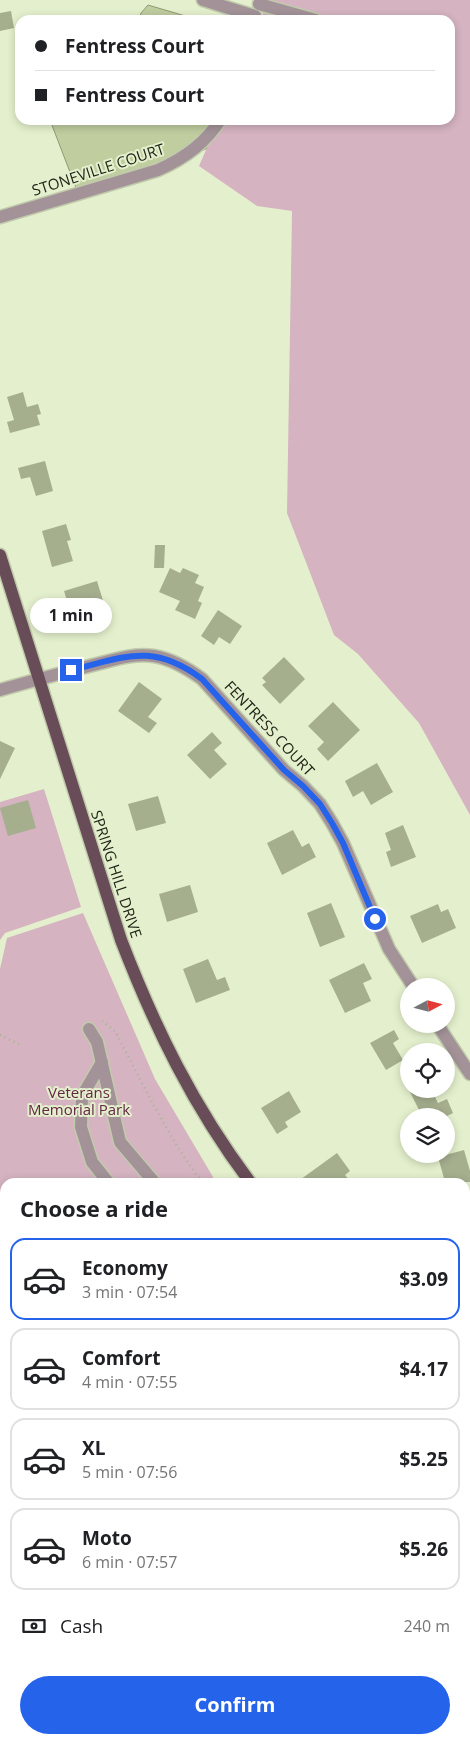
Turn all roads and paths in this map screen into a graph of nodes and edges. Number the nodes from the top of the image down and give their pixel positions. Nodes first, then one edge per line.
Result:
1 (203, 0) edge
2 (257, 10) edge
3 (286, 15) edge
4 (217, 125) edge
5 (0, 217) edge
6 (0, 555) edge
7 (38, 678) junction
8 (0, 690) edge
9 (408, 978) edge
10 (102, 1021) dead end
11 (89, 1029) dead end
12 (443, 1033) edge
13 (0, 1035) edge
14 (19, 1044) dead end
15 (102, 1062) junction
16 (470, 1074) edge
17 (105, 1178) edge
18 (151, 1178) edge
19 (200, 1178) edge
20 (247, 1178) edge

1 - 2 street
2 - 3 street
4 - 5 street, STONEVILLE COURT
6 - 7 main road, SPRING HILL DRIVE
7 - 8 street, FENTRESS COURT
7 - 9 street, FENTRESS COURT
7 - 20 main road, SPRING HILL DRIVE
10 - 19 path
11 - 15 street
12 - 16 street
13 - 14 path
15 - 17 street
15 - 18 street

